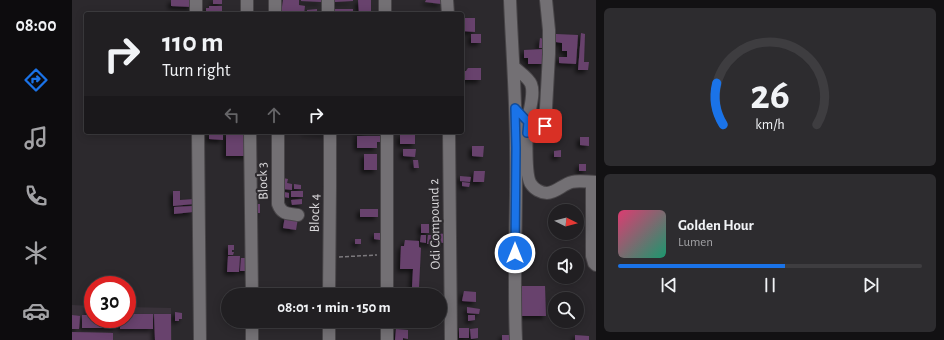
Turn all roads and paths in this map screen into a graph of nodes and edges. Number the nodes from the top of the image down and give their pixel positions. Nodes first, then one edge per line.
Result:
1 (196, 0) edge
2 (247, 0) edge
3 (275, 0) edge
4 (328, 0) edge
5 (385, 0) edge
6 (447, 0) edge
7 (510, 0) edge
8 (546, 0) edge
9 (196, 12) edge
10 (247, 12) edge
11 (275, 12) edge
12 (328, 12) edge
13 (385, 12) edge
14 (448, 12) edge
15 (514, 67) junction
16 (515, 108) junction
17 (527, 127) junction
18 (198, 134) edge
19 (250, 134) edge
20 (278, 134) edge
21 (330, 134) edge
22 (387, 134) edge
23 (449, 134) edge
24 (594, 182) edge
25 (298, 215) dead end
26 (387, 254) junction
27 (329, 258) junction
28 (596, 265) edge
29 (252, 288) edge
30 (329, 288) edge
31 (387, 288) edge
32 (252, 328) edge
33 (329, 328) edge
34 (387, 328) edge
35 (200, 340) edge
36 (252, 340) edge
37 (329, 340) edge
38 (387, 340) edge
39 (450, 340) edge
40 (516, 340) edge

1 - 9 street
2 - 10 street
3 - 11 street
4 - 12 street
5 - 13 street
6 - 14 street
7 - 15 street
8 - 17 street
15 - 16 street
15 - 17 street
16 - 17 street
16 - 40 street
17 - 24 street
18 - 35 street
19 - 29 street
20 - 25 street, Block 3
21 - 27 street, Block 4
22 - 26 street
23 - 39 street, Odi Compound 2
24 - 28 street
26 - 27 path
26 - 31 street
27 - 30 street, Block 4
32 - 36 street
33 - 37 street
34 - 38 street

